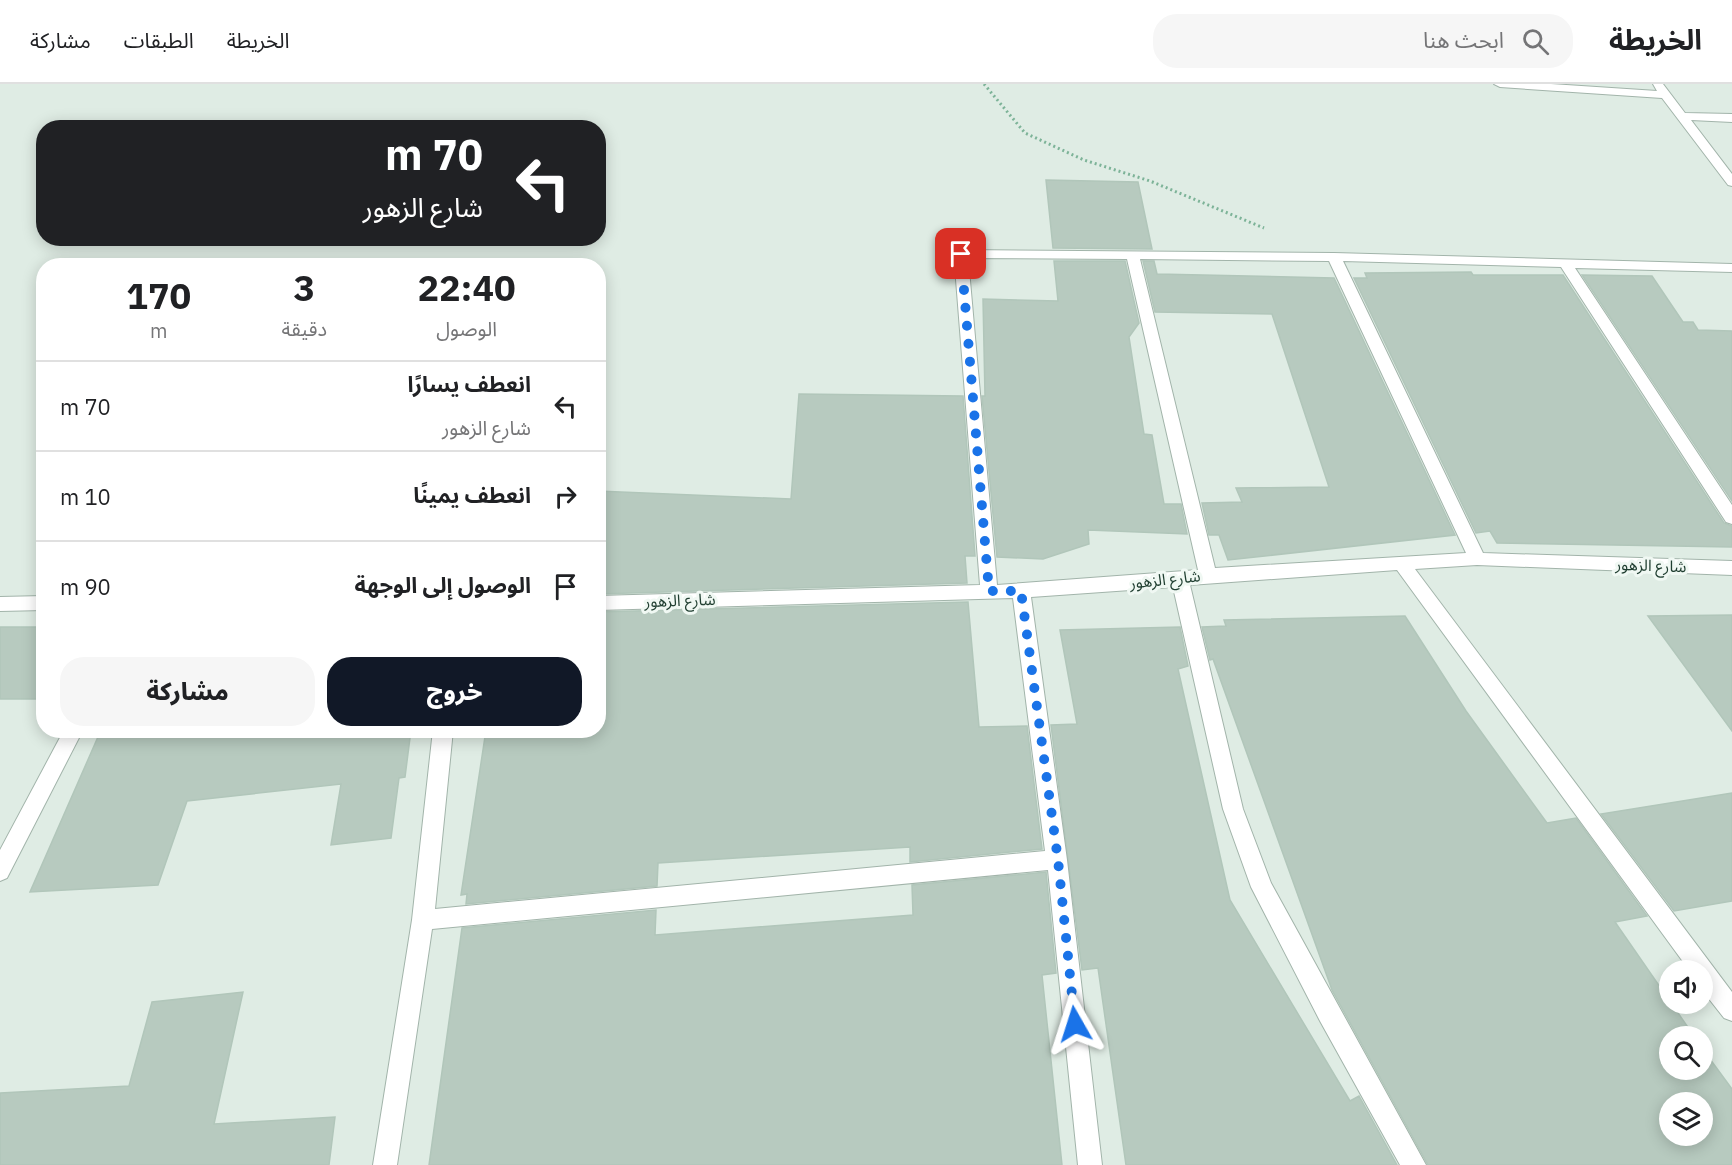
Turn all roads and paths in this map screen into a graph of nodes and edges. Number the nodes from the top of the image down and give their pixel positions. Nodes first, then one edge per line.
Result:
1 (984, 84) edge
2 (1500, 84) edge
3 (1657, 84) edge
4 (1665, 95) junction
5 (1682, 116) junction
6 (1732, 118) edge
7 (1732, 182) edge
8 (1269, 230) dead end
9 (1133, 257) junction
10 (1334, 257) junction
11 (1565, 263) junction
12 (1732, 268) edge
13 (1732, 518) edge
14 (1476, 559) junction
15 (1401, 563) junction
16 (1732, 568) edge
17 (1208, 575) junction
18 (1180, 580) junction
19 (989, 591) junction
20 (1021, 591) junction
21 (36, 603) edge
22 (606, 603) edge
23 (0, 604) edge
24 (70, 738) edge
25 (442, 738) edge
26 (1058, 860) junction
27 (0, 871) edge
28 (423, 920) junction
29 (1694, 960) edge
30 (1713, 985) edge
31 (1732, 1010) edge
32 (385, 1165) edge
33 (1090, 1165) edge
34 (1414, 1165) edge

1 - 8 path
2 - 4 street
3 - 4 street
4 - 5 street
5 - 6 street
5 - 7 street
9 - 10 street
9 - 17 street
9 - 19 street
10 - 11 street
10 - 14 street
11 - 12 street
11 - 13 street
14 - 15 street, شارع الزهور
14 - 16 street, شارع الزهور
15 - 17 street, شارع الزهور
15 - 29 street
17 - 18 street, شارع الزهور
18 - 20 street, شارع الزهور
18 - 34 street
19 - 20 street, شارع الزهور
19 - 22 street, شارع الزهور
20 - 26 street
21 - 23 street
24 - 27 street
25 - 28 street
26 - 28 street
26 - 33 street
28 - 32 street
30 - 31 street

